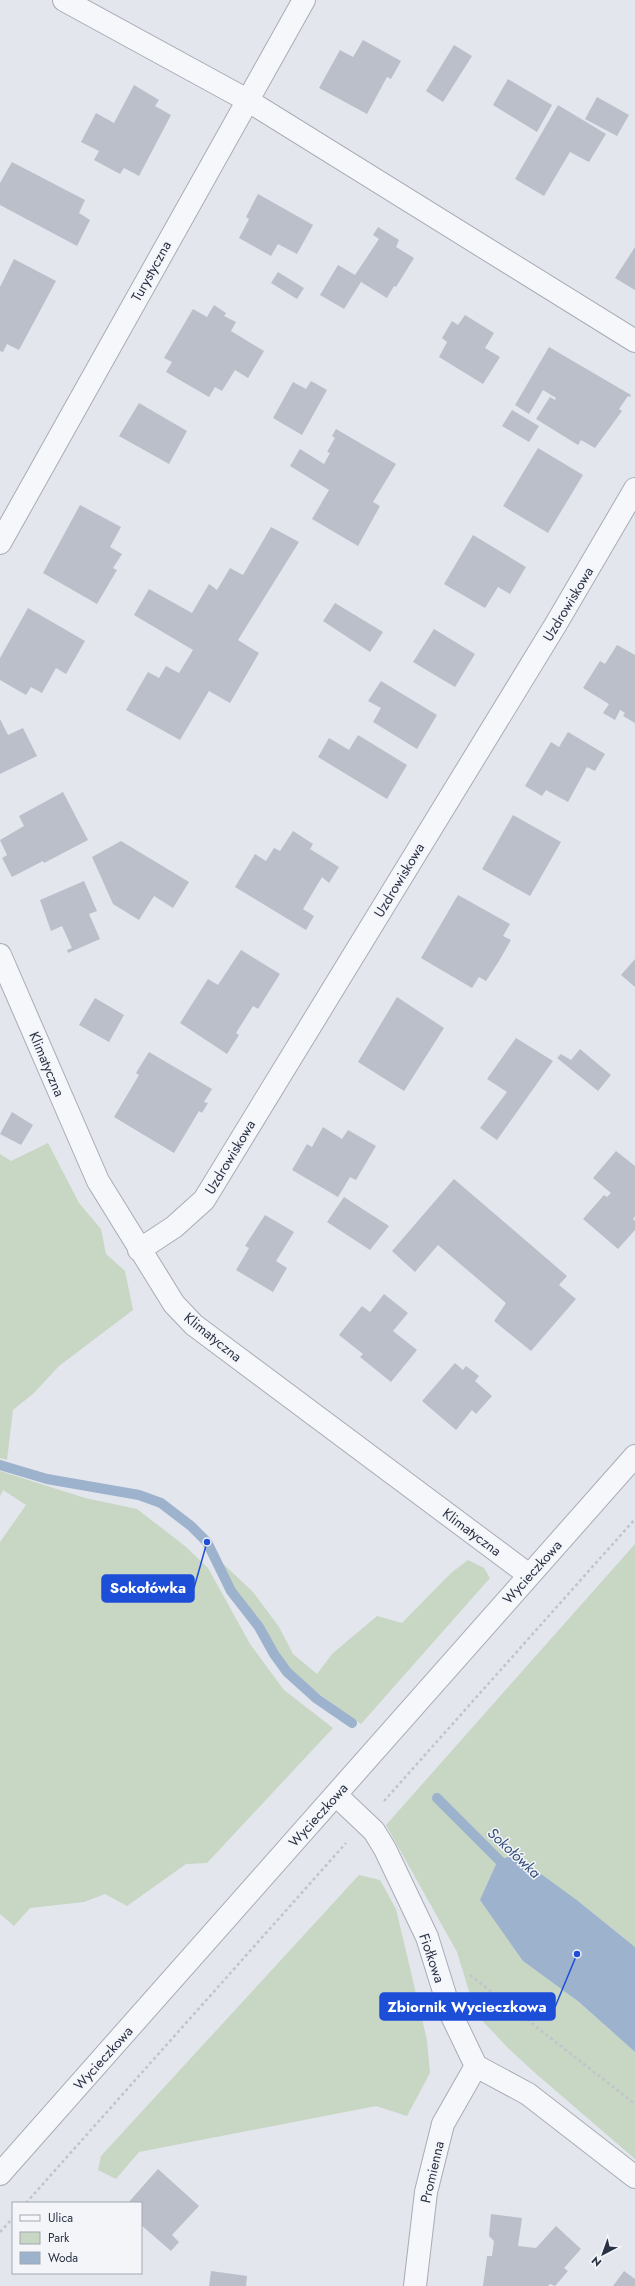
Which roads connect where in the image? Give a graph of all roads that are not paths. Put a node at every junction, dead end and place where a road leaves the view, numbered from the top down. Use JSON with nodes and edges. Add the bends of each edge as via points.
{"nodes":[{"id":1,"x":64,"y":0,"type":"edge"},
{"id":2,"x":304,"y":0,"type":"edge"},
{"id":3,"x":247,"y":100,"type":"junction"},
{"id":4,"x":635,"y":340,"type":"edge"},
{"id":5,"x":635,"y":489,"type":"edge"},
{"id":6,"x":0,"y":543,"type":"edge"},
{"id":7,"x":0,"y":955,"type":"edge"},
{"id":8,"x":139,"y":1250,"type":"junction"},
{"id":9,"x":635,"y":1456,"type":"edge"},
{"id":10,"x":529,"y":1575,"type":"junction"},
{"id":11,"x":336,"y":1795,"type":"junction"},
{"id":12,"x":476,"y":2066,"type":"junction"},
{"id":13,"x":0,"y":2174,"type":"edge"},
{"id":14,"x":635,"y":2177,"type":"edge"},
{"id":15,"x":415,"y":2286,"type":"edge"}],
"edges":[{"from":1,"to":3,"type":"street"},
{"from":2,"to":3,"type":"street","name":"Turystyczna"},
{"from":3,"to":4,"type":"street"},
{"from":3,"to":6,"type":"street","name":"Turystyczna"},
{"from":5,"to":8,"type":"street","name":"Uzdrowiskowa","via":[[552,631],[204,1200],[174,1227]]},
{"from":7,"to":8,"type":"street","name":"Klimatyczna","via":[[98,1181]]},
{"from":8,"to":10,"type":"street","name":"Klimatyczna","via":[[174,1304],[194,1325]]},
{"from":9,"to":10,"type":"street","name":"Wycieczkowa"},
{"from":10,"to":11,"type":"street","name":"Wycieczkowa"},
{"from":11,"to":12,"type":"street","name":"Fiołkowa","via":[[374,1831],[384,1849],[427,1937],[451,2014]]},
{"from":11,"to":13,"type":"street","name":"Wycieczkowa"},
{"from":12,"to":14,"type":"street","via":[[528,2094]]},
{"from":12,"to":15,"type":"street","name":"Promienna","via":[[443,2124],[426,2192]]}]}
